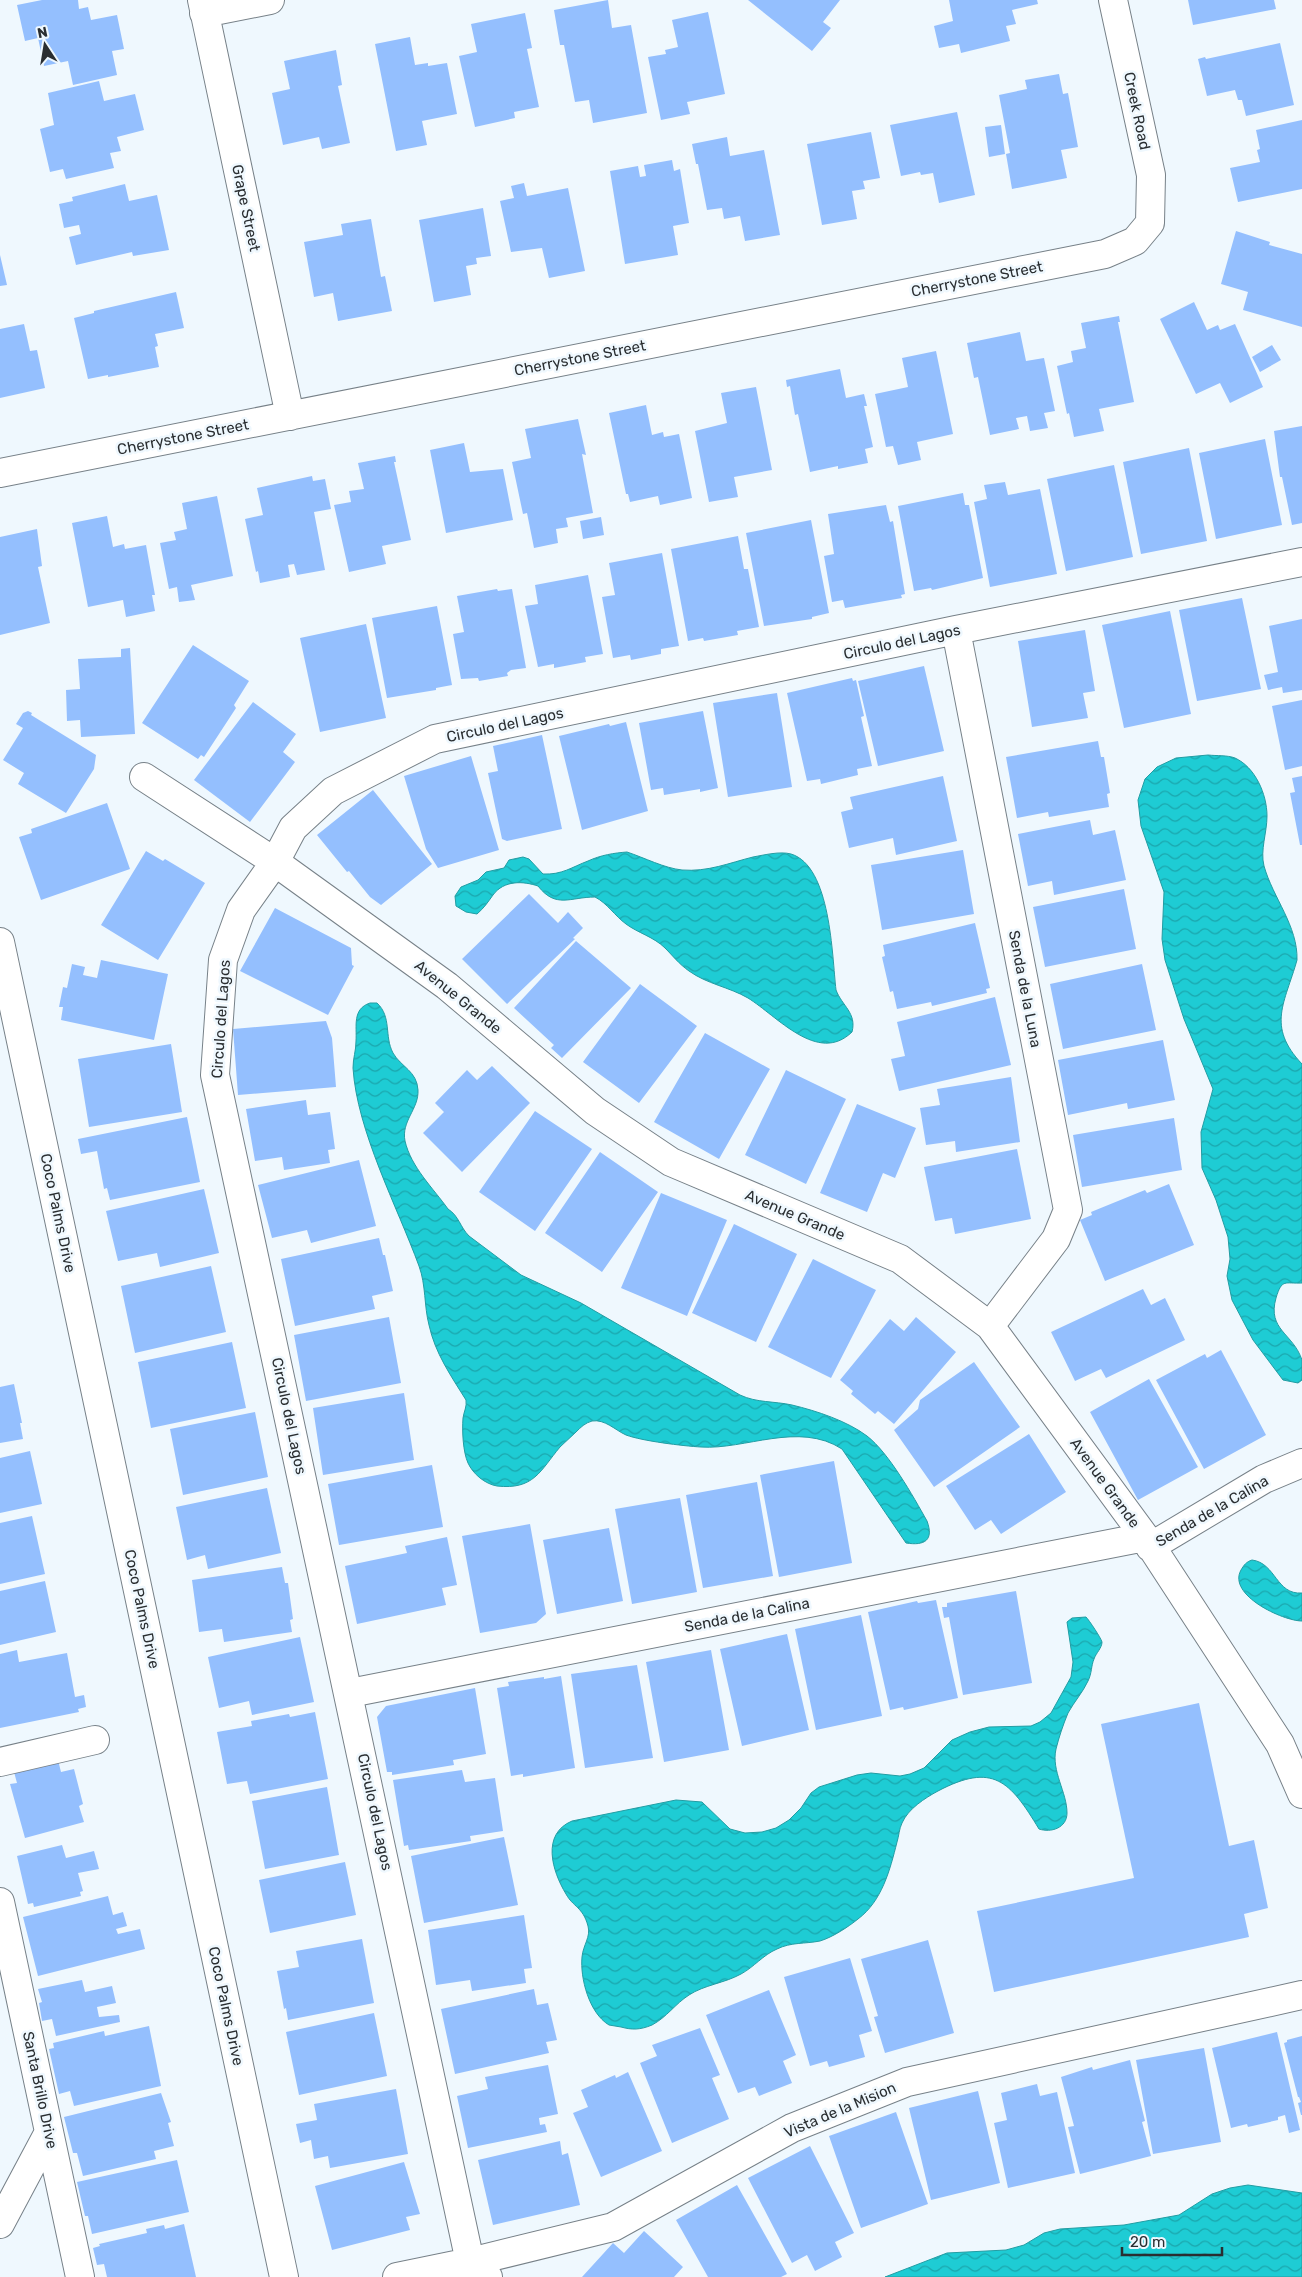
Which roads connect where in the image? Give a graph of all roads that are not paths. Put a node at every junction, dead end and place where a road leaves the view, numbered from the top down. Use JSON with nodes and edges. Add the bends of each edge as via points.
{"nodes":[{"id":1,"x":270,"y":0,"type":"edge"},
{"id":2,"x":1112,"y":0,"type":"edge"},
{"id":3,"x":203,"y":7,"type":"edge"},
{"id":4,"x":1150,"y":223,"type":"joint"},
{"id":5,"x":290,"y":416,"type":"junction"},
{"id":6,"x":0,"y":473,"type":"edge"},
{"id":7,"x":1302,"y":562,"type":"edge"},
{"id":8,"x":956,"y":630,"type":"junction"},
{"id":9,"x":144,"y":777,"type":"dead end"},
{"id":10,"x":275,"y":862,"type":"junction"},
{"id":11,"x":0,"y":942,"type":"edge"},
{"id":12,"x":990,"y":1326,"type":"junction"},
{"id":13,"x":1302,"y":1463,"type":"edge"},
{"id":14,"x":1148,"y":1542,"type":"junction"},
{"id":15,"x":350,"y":1693,"type":"junction"},
{"id":16,"x":95,"y":1740,"type":"dead end"},
{"id":17,"x":0,"y":1762,"type":"edge"},
{"id":18,"x":1302,"y":1794,"type":"edge"},
{"id":19,"x":0,"y":1902,"type":"edge"},
{"id":20,"x":1302,"y":1995,"type":"edge"},
{"id":21,"x":49,"y":2132,"type":"junction"},
{"id":22,"x":0,"y":2224,"type":"edge"},
{"id":23,"x":479,"y":2269,"type":"edge"},
{"id":24,"x":80,"y":2277,"type":"edge"},
{"id":25,"x":284,"y":2277,"type":"edge"},
{"id":26,"x":397,"y":2277,"type":"edge"}],
"edges":[{"from":1,"to":3,"type":"street"},
{"from":2,"to":4,"type":"street","name":"Creek Road","via":[[1151,175]]},
{"from":3,"to":5,"type":"street","name":"Grape Street"},
{"from":4,"to":5,"type":"street","name":"Cherrystone Street","via":[[1135,240],[1105,254]]},
{"from":5,"to":6,"type":"street","name":"Cherrystone Street"},
{"from":7,"to":8,"type":"street","name":"Circulo del Lagos"},
{"from":8,"to":10,"type":"street","name":"Circulo del Lagos","via":[[435,739],[333,791],[293,828]]},
{"from":8,"to":12,"type":"street","name":"Senda de la Luna","via":[[1068,1210],[1056,1239]]},
{"from":9,"to":10,"type":"street","name":"Avenue Grande"},
{"from":10,"to":12,"type":"street","name":"Avenue Grande","via":[[447,986],[594,1111],[671,1162],[900,1259]]},
{"from":10,"to":15,"type":"street","name":"Circulo del Lagos","via":[[242,910],[223,960],[215,1075]]},
{"from":11,"to":25,"type":"street","name":"Coco Palms Drive"},
{"from":12,"to":14,"type":"street","name":"Avenue Grande"},
{"from":13,"to":14,"type":"street","name":"Senda de la Calina","via":[[1264,1479]]},
{"from":14,"to":15,"type":"street","name":"Senda de la Calina"},
{"from":14,"to":18,"type":"street","name":"Avenue Grande","via":[[1280,1744]]},
{"from":15,"to":23,"type":"street","name":"Circulo del Lagos"},
{"from":16,"to":17,"type":"street"},
{"from":19,"to":21,"type":"street","name":"Santa Brillo Drive"},
{"from":20,"to":23,"type":"street","name":"Vista de la Mision","via":[[907,2082],[792,2128],[613,2227]]},
{"from":21,"to":22,"type":"street"},
{"from":21,"to":24,"type":"street","name":"Santa Brillo Drive"},
{"from":23,"to":26,"type":"street","name":"Vista de la Mision"}]}
